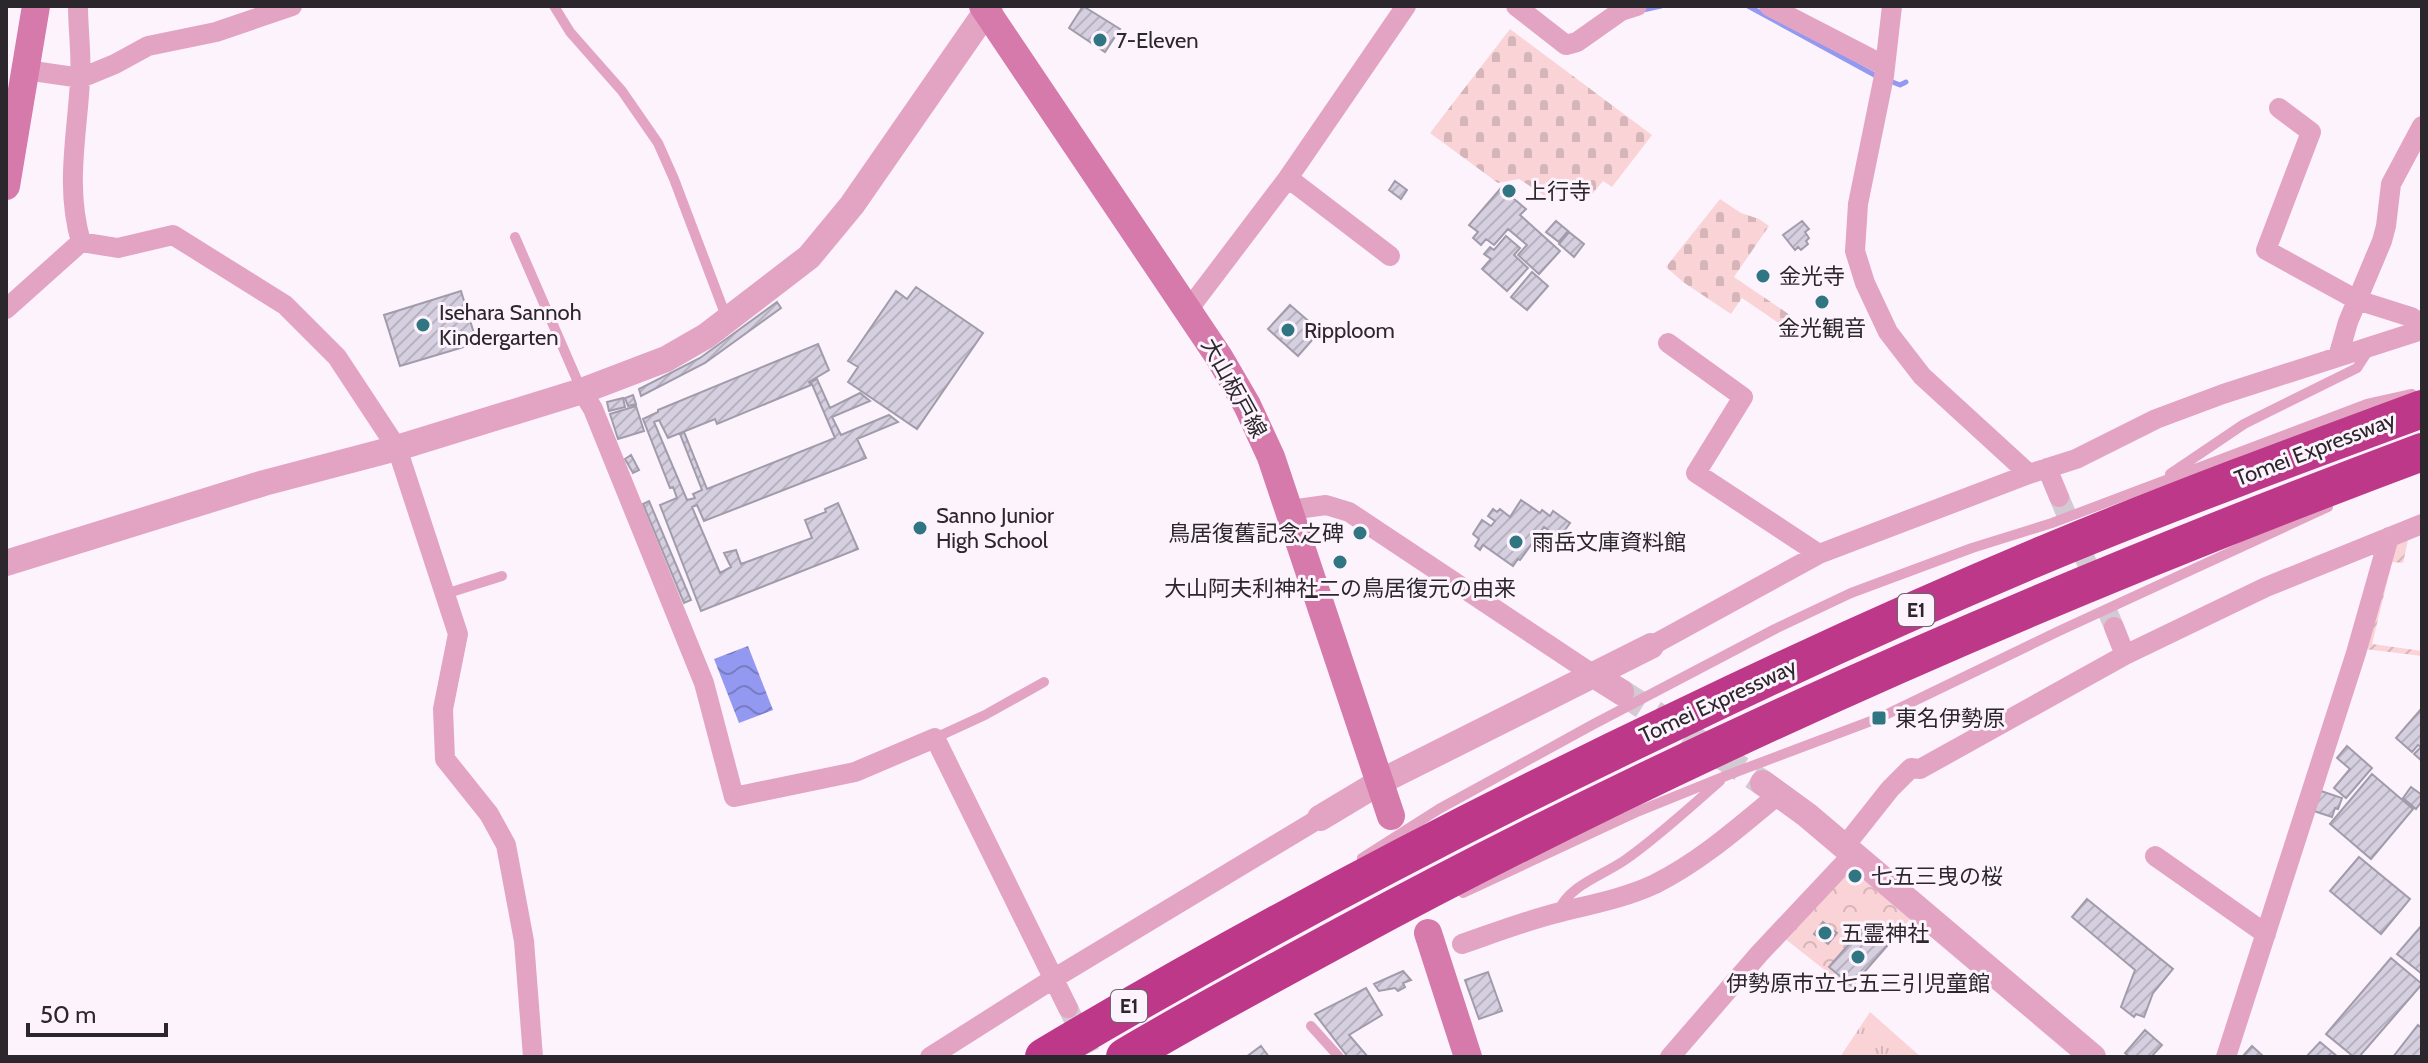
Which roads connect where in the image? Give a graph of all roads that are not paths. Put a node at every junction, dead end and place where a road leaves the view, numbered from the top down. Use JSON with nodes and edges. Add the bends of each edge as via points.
{"nodes":[{"id":1,"x":36,"y":6,"type":"edge"},
{"id":2,"x":78,"y":6,"type":"edge"},
{"id":3,"x":290,"y":6,"type":"edge"},
{"id":4,"x":554,"y":6,"type":"edge"},
{"id":5,"x":1406,"y":6,"type":"edge"},
{"id":6,"x":1516,"y":6,"type":"edge"},
{"id":7,"x":1637,"y":6,"type":"edge"},
{"id":8,"x":1769,"y":6,"type":"edge"},
{"id":9,"x":1892,"y":6,"type":"edge"},
{"id":10,"x":986,"y":7,"type":"edge"},
{"id":11,"x":26,"y":70,"type":"junction"},
{"id":12,"x":1884,"y":75,"type":"junction"},
{"id":13,"x":81,"y":78,"type":"junction"},
{"id":14,"x":2279,"y":108,"type":"dead end"},
{"id":15,"x":2422,"y":126,"type":"edge"},
{"id":16,"x":10,"y":146,"type":"edge"},
{"id":17,"x":1288,"y":178,"type":"junction"},
{"id":18,"x":6,"y":186,"type":"edge"},
{"id":19,"x":515,"y":237,"type":"dead end"},
{"id":20,"x":81,"y":242,"type":"junction"},
{"id":21,"x":1390,"y":256,"type":"dead end"},
{"id":22,"x":2357,"y":300,"type":"junction"},
{"id":23,"x":6,"y":309,"type":"edge"},
{"id":24,"x":1188,"y":310,"type":"junction"},
{"id":25,"x":728,"y":320,"type":"junction"},
{"id":26,"x":2422,"y":327,"type":"edge"},
{"id":27,"x":1668,"y":343,"type":"dead end"},
{"id":28,"x":2372,"y":346,"type":"junction"},
{"id":29,"x":2338,"y":357,"type":"junction"},
{"id":30,"x":582,"y":391,"type":"junction"},
{"id":31,"x":2422,"y":391,"type":"edge"},
{"id":32,"x":2422,"y":409,"type":"edge"},
{"id":33,"x":397,"y":448,"type":"junction"},
{"id":34,"x":2422,"y":455,"type":"edge"},
{"id":35,"x":2038,"y":471,"type":"junction"},
{"id":36,"x":2380,"y":480,"type":"dead end"},
{"id":37,"x":2155,"y":484,"type":"junction"},
{"id":38,"x":2059,"y":497,"type":"tunnel mouth"},
{"id":39,"x":2337,"y":502,"type":"dead end"},
{"id":40,"x":1290,"y":510,"type":"junction"},
{"id":41,"x":2422,"y":524,"type":"edge"},
{"id":42,"x":2389,"y":537,"type":"junction"},
{"id":43,"x":1819,"y":554,"type":"junction"},
{"id":44,"x":6,"y":563,"type":"edge"},
{"id":45,"x":502,"y":576,"type":"dead end"},
{"id":46,"x":445,"y":594,"type":"junction"},
{"id":47,"x":2114,"y":627,"type":"tunnel mouth"},
{"id":48,"x":1651,"y":646,"type":"joint"},
{"id":49,"x":2125,"y":655,"type":"junction"},
{"id":50,"x":1594,"y":675,"type":"junction"},
{"id":51,"x":1044,"y":682,"type":"dead end"},
{"id":52,"x":1621,"y":692,"type":"tunnel mouth"},
{"id":53,"x":935,"y":738,"type":"junction"},
{"id":54,"x":1728,"y":775,"type":"junction"},
{"id":55,"x":1380,"y":782,"type":"junction"},
{"id":56,"x":1771,"y":789,"type":"joint"},
{"id":57,"x":1320,"y":818,"type":"joint"},
{"id":58,"x":1411,"y":828,"type":"junction"},
{"id":59,"x":1848,"y":850,"type":"junction"},
{"id":60,"x":2155,"y":856,"type":"dead end"},
{"id":61,"x":1451,"y":888,"type":"junction"},
{"id":62,"x":1314,"y":890,"type":"dead end"},
{"id":63,"x":1558,"y":912,"type":"junction"},
{"id":64,"x":1428,"y":933,"type":"dead end"},
{"id":65,"x":2266,"y":934,"type":"junction"},
{"id":66,"x":1462,"y":944,"type":"dead end"},
{"id":67,"x":1214,"y":957,"type":"junction"},
{"id":68,"x":1320,"y":962,"type":"dead end"},
{"id":69,"x":1053,"y":979,"type":"junction"},
{"id":70,"x":1221,"y":1002,"type":"junction"},
{"id":71,"x":1068,"y":1008,"type":"tunnel mouth"},
{"id":72,"x":1311,"y":1026,"type":"dead end"},
{"id":73,"x":1681,"y":1053,"type":"edge"},
{"id":74,"x":533,"y":1057,"type":"edge"},
{"id":75,"x":930,"y":1057,"type":"edge"},
{"id":76,"x":1044,"y":1057,"type":"edge"},
{"id":77,"x":1125,"y":1057,"type":"edge"},
{"id":78,"x":1339,"y":1057,"type":"edge"},
{"id":79,"x":1468,"y":1057,"type":"edge"},
{"id":80,"x":2093,"y":1057,"type":"edge"},
{"id":81,"x":2226,"y":1057,"type":"edge"}],
"edges":[{"from":1,"to":11,"type":"main road"},
{"from":2,"to":13,"type":"street"},
{"from":3,"to":13,"type":"street","via":[[216,32],[148,46]]},
{"from":4,"to":25,"type":"lane","via":[[658,143]]},
{"from":5,"to":17,"type":"street"},
{"from":6,"to":7,"type":"street","via":[[1566,45]]},
{"from":8,"to":12,"type":"street"},
{"from":9,"to":12,"type":"street"},
{"from":10,"to":24,"type":"main road","name":"大山板戸線"},
{"from":10,"to":25,"type":"street","via":[[852,205],[809,257]]},
{"from":11,"to":13,"type":"street"},
{"from":11,"to":16,"type":"main road"},
{"from":12,"to":35,"type":"street","via":[[1855,227],[1855,251],[1865,283],[1888,332],[1922,376]]},
{"from":13,"to":20,"type":"street","via":[[71,182]]},
{"from":14,"to":22,"type":"street","via":[[2311,132],[2266,250]]},
{"from":15,"to":22,"type":"street","via":[[2391,184],[2386,226]]},
{"from":16,"to":18,"type":"main road"},
{"from":17,"to":21,"type":"street"},
{"from":17,"to":24,"type":"street"},
{"from":19,"to":30,"type":"lane"},
{"from":20,"to":23,"type":"street"},
{"from":20,"to":33,"type":"street","via":[[118,248],[173,235],[285,305],[337,357]]},
{"from":22,"to":26,"type":"street","via":[[2411,317]]},
{"from":22,"to":29,"type":"street"},
{"from":24,"to":40,"type":"main road","name":"大山板戸線","via":[[1247,405]]},
{"from":25,"to":30,"type":"street","via":[[666,359]]},
{"from":26,"to":28,"type":"street"},
{"from":27,"to":43,"type":"street","via":[[1743,397],[1696,473]]},
{"from":28,"to":29,"type":"street"},
{"from":28,"to":37,"type":"lane","via":[[2357,368],[2244,424]]},
{"from":29,"to":35,"type":"street","via":[[2156,419],[2076,459]]},
{"from":30,"to":33,"type":"street"},
{"from":30,"to":53,"type":"street","via":[[704,683],[734,797],[855,772]]},
{"from":31,"to":37,"type":"lane","via":[[2367,404]]},
{"from":32,"to":58,"type":"highway","name":"Tomei Expressway","number":"E1","via":[[2057,549],[1876,627],[1609,753]]},
{"from":33,"to":44,"type":"street"},
{"from":33,"to":46,"type":"street"},
{"from":34,"to":36,"type":"lane"},
{"from":34,"to":61,"type":"highway","name":"Tomei Expressway","number":"E1","via":[[2073,588],[1886,669],[1621,793]]},
{"from":35,"to":38,"type":"street"},
{"from":35,"to":43,"type":"street"},
{"from":37,"to":58,"type":"lane","via":[[1851,593],[1605,719]]},
{"from":39,"to":54,"type":"lane","via":[[1879,718]]},
{"from":40,"to":50,"type":"street","via":[[1326,505],[1349,512]]},
{"from":40,"to":55,"type":"main road","name":"大山板戸線"},
{"from":41,"to":42,"type":"street"},
{"from":42,"to":49,"type":"street","via":[[2266,587]]},
{"from":42,"to":65,"type":"street"},
{"from":43,"to":48,"type":"street"},
{"from":45,"to":46,"type":"lane"},
{"from":46,"to":74,"type":"street","via":[[458,634],[443,709],[445,759],[489,814],[506,845],[524,941]]},
{"from":47,"to":49,"type":"street"},
{"from":48,"to":50,"type":"street"},
{"from":49,"to":59,"type":"street","via":[[1920,769],[1911,768]]},
{"from":50,"to":52,"type":"street"},
{"from":50,"to":55,"type":"street"},
{"from":51,"to":53,"type":"lane"},
{"from":53,"to":69,"type":"street"},
{"from":54,"to":61,"type":"lane"},
{"from":54,"to":63,"type":"lane","via":[[1625,860],[1581,886]]},
{"from":55,"to":57,"type":"street"},
{"from":55,"to":58,"type":"main road","name":"大山板戸線"},
{"from":56,"to":59,"type":"street"},
{"from":56,"to":63,"type":"street","via":[[1718,845],[1687,866],[1653,885]]},
{"from":57,"to":69,"type":"street"},
{"from":58,"to":67,"type":"highway","name":"Tomei Expressway","number":"E1","via":[[1369,861]]},
{"from":59,"to":73,"type":"street"},
{"from":59,"to":80,"type":"street"},
{"from":60,"to":65,"type":"street","via":[[2215,906]]},
{"from":61,"to":70,"type":"highway","name":"Tomei Expressway","number":"E1","via":[[1392,909]]},
{"from":62,"to":67,"type":"lane"},
{"from":63,"to":66,"type":"street"},
{"from":64,"to":79,"type":"main road"},
{"from":65,"to":81,"type":"street"},
{"from":67,"to":76,"type":"highway","name":"Tomei Expressway","number":"E1"},
{"from":68,"to":70,"type":"lane"},
{"from":69,"to":71,"type":"street"},
{"from":69,"to":75,"type":"street"},
{"from":70,"to":77,"type":"highway","name":"Tomei Expressway","number":"E1"},
{"from":72,"to":78,"type":"lane"}]}
